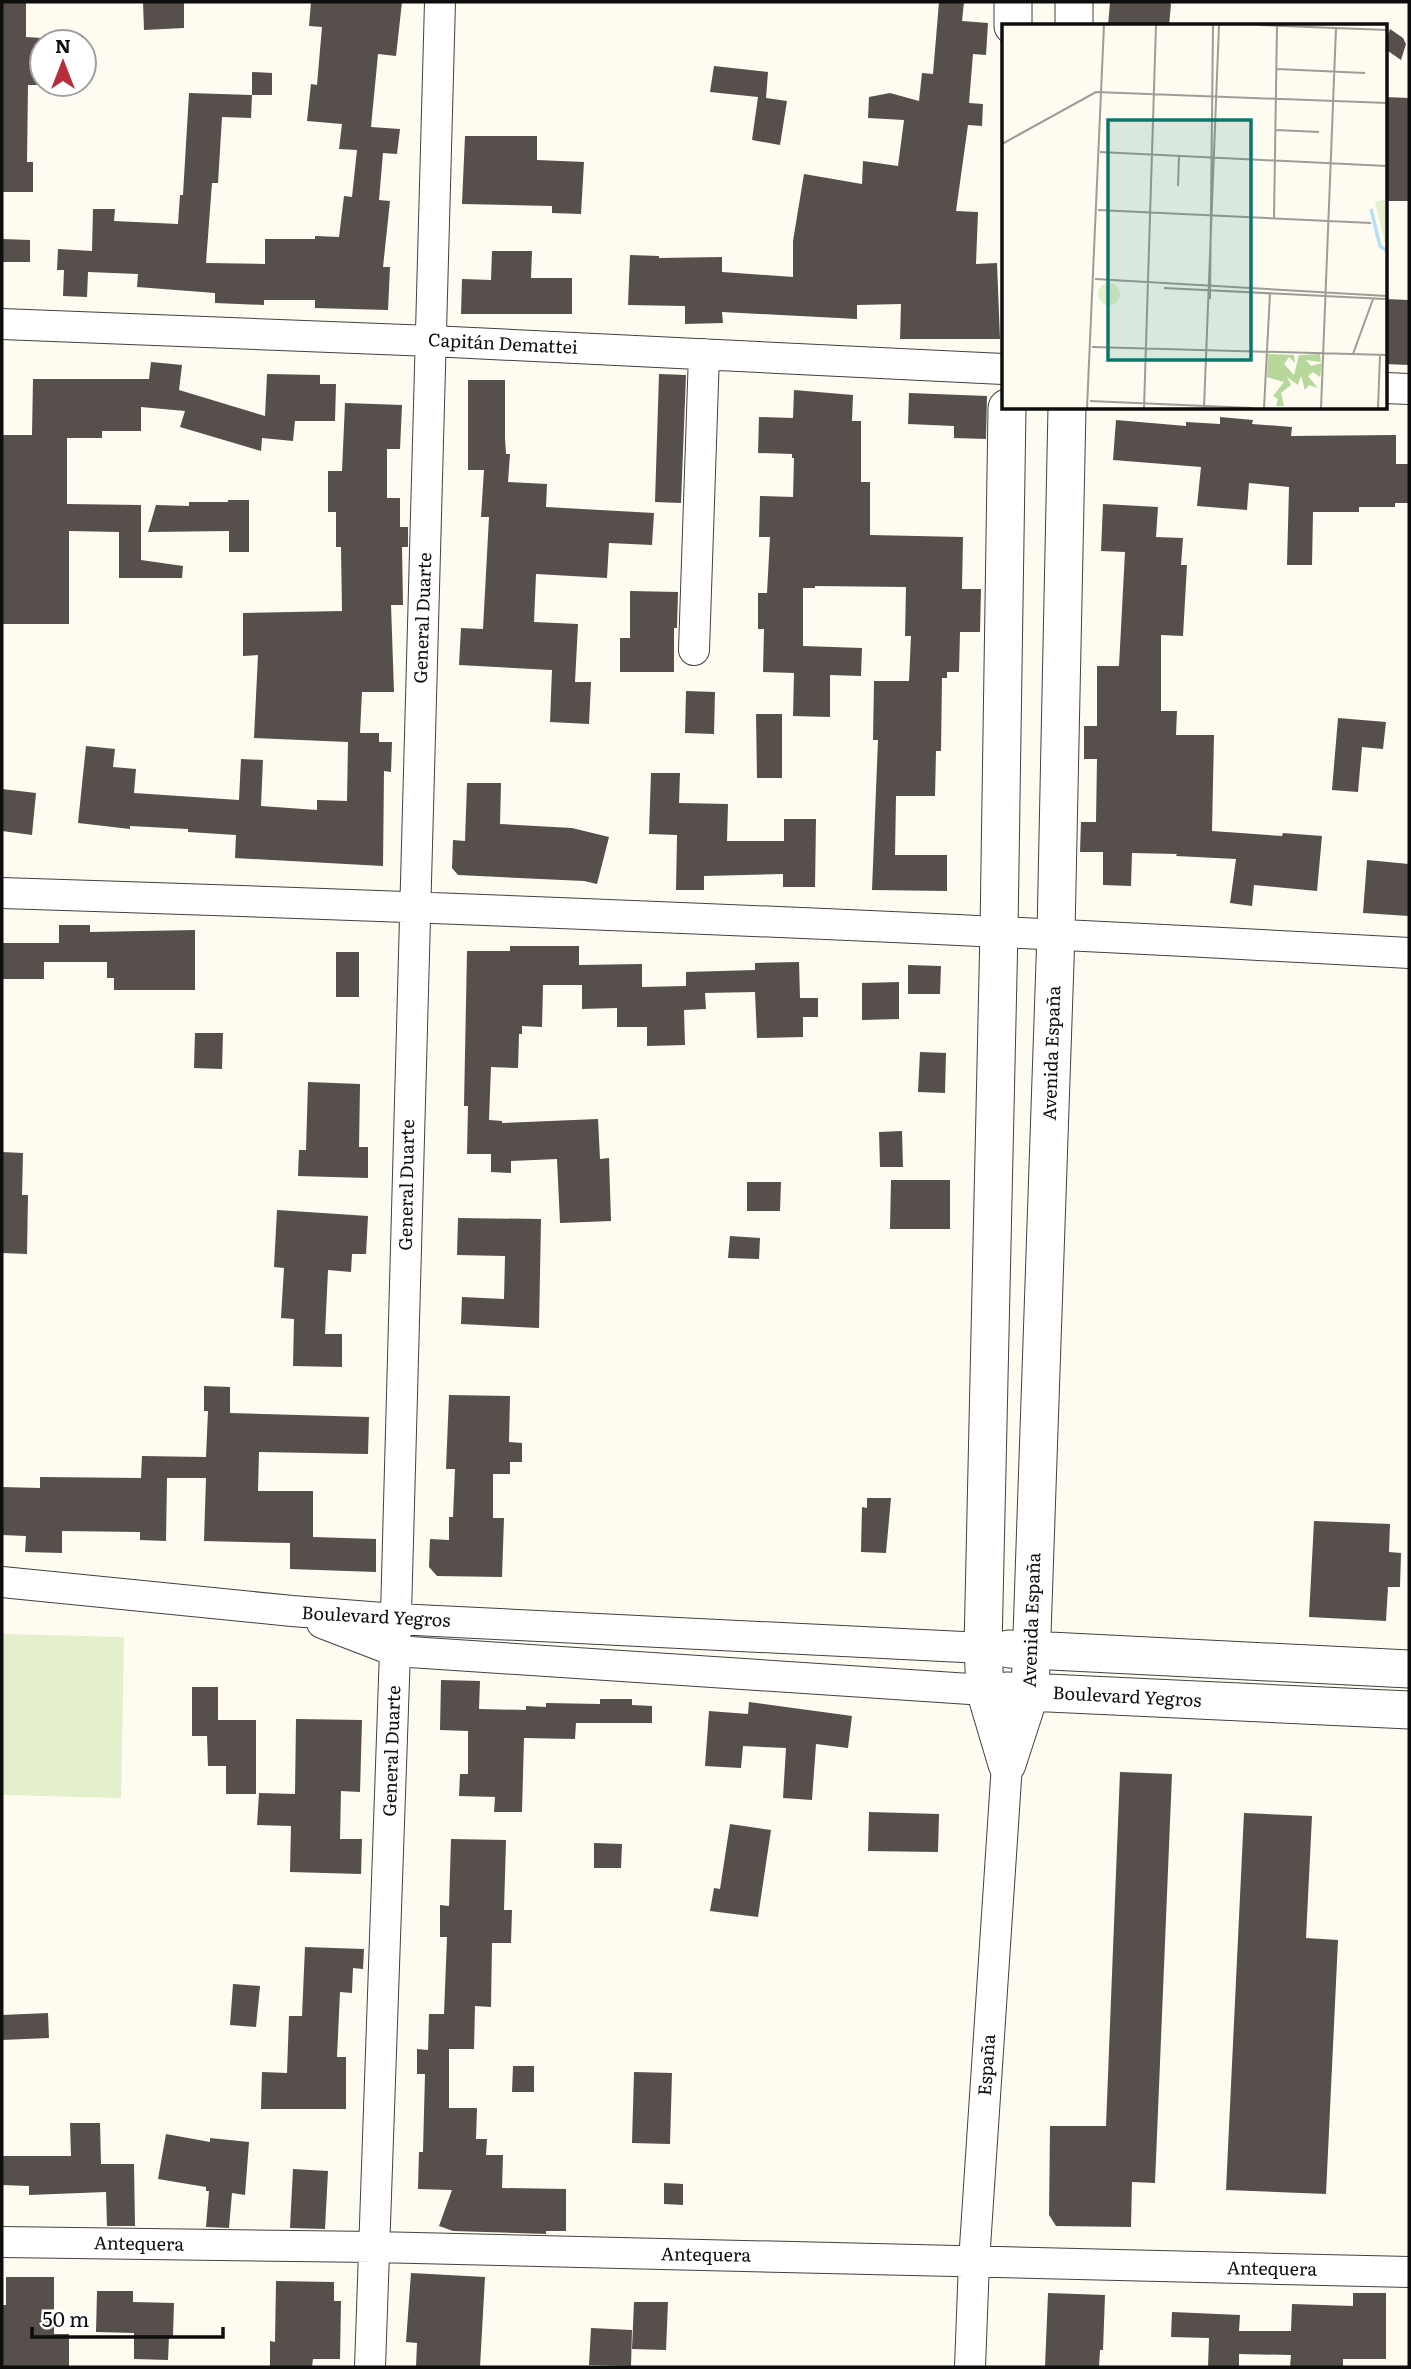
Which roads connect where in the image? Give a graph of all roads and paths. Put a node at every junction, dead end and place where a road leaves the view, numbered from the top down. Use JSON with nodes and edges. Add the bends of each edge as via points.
{"nodes":[{"id":1,"x":440,"y":2,"type":"edge"},
{"id":2,"x":1013,"y":2,"type":"edge"},
{"id":3,"x":1074,"y":2,"type":"edge"},
{"id":4,"x":1013,"y":24,"type":"edge"},
{"id":5,"x":1074,"y":24,"type":"edge"},
{"id":6,"x":2,"y":324,"type":"edge"},
{"id":7,"x":431,"y":341,"type":"junction"},
{"id":8,"x":704,"y":354,"type":"junction"},
{"id":9,"x":1002,"y":369,"type":"edge"},
{"id":10,"x":1386,"y":387,"type":"edge"},
{"id":11,"x":1409,"y":389,"type":"edge"},
{"id":12,"x":1007,"y":410,"type":"edge"},
{"id":13,"x":1067,"y":410,"type":"edge"},
{"id":14,"x":694,"y":650,"type":"dead end"},
{"id":15,"x":2,"y":893,"type":"edge"},
{"id":16,"x":414,"y":906,"type":"junction"},
{"id":17,"x":999,"y":930,"type":"junction"},
{"id":18,"x":1056,"y":933,"type":"junction"},
{"id":19,"x":1409,"y":953,"type":"edge"},
{"id":20,"x":2,"y":1582,"type":"edge"},
{"id":21,"x":292,"y":1611,"type":"junction"},
{"id":22,"x":396,"y":1619,"type":"junction"},
{"id":23,"x":983,"y":1648,"type":"junction"},
{"id":24,"x":1031,"y":1650,"type":"junction"},
{"id":25,"x":395,"y":1651,"type":"junction"},
{"id":26,"x":1409,"y":1669,"type":"edge"},
{"id":27,"x":985,"y":1690,"type":"junction"},
{"id":28,"x":1030,"y":1693,"type":"junction"},
{"id":29,"x":1409,"y":1710,"type":"edge"},
{"id":30,"x":1007,"y":1764,"type":"junction"},
{"id":31,"x":2,"y":2242,"type":"edge"},
{"id":32,"x":374,"y":2247,"type":"junction"},
{"id":33,"x":974,"y":2262,"type":"junction"},
{"id":34,"x":1409,"y":2272,"type":"edge"},
{"id":35,"x":370,"y":2367,"type":"edge"},
{"id":36,"x":970,"y":2367,"type":"edge"}],
"edges":[{"from":1,"to":7,"type":"street","name":"General Duarte"},
{"from":2,"to":4,"type":"street"},
{"from":3,"to":5,"type":"street"},
{"from":6,"to":7,"type":"street","name":"Capitán Demattei"},
{"from":7,"to":8,"type":"street","name":"Capitán Demattei"},
{"from":7,"to":16,"type":"street","name":"General Duarte"},
{"from":8,"to":9,"type":"street","name":"Capitán Demattei"},
{"from":8,"to":14,"type":"street"},
{"from":10,"to":11,"type":"street"},
{"from":12,"to":17,"type":"street"},
{"from":13,"to":18,"type":"street","name":"Avenida España"},
{"from":15,"to":16,"type":"street"},
{"from":16,"to":17,"type":"street"},
{"from":16,"to":22,"type":"street","name":"General Duarte"},
{"from":17,"to":18,"type":"street"},
{"from":17,"to":23,"type":"street"},
{"from":18,"to":19,"type":"street"},
{"from":18,"to":24,"type":"street","name":"Avenida España"},
{"from":20,"to":21,"type":"street"},
{"from":21,"to":22,"type":"street","name":"Boulevard Yegros"},
{"from":21,"to":25,"type":"street","name":"Boulevard Yegros"},
{"from":22,"to":23,"type":"street","name":"Boulevard Yegros"},
{"from":22,"to":25,"type":"street","name":"General Duarte"},
{"from":23,"to":24,"type":"street","name":"Boulevard Yegros"},
{"from":23,"to":27,"type":"street"},
{"from":24,"to":26,"type":"street","name":"Boulevard Yegros"},
{"from":24,"to":28,"type":"street","name":"Avenida España"},
{"from":25,"to":27,"type":"street","name":"Boulevard Yegros"},
{"from":25,"to":32,"type":"street","name":"General Duarte"},
{"from":27,"to":28,"type":"street","name":"Boulevard Yegros"},
{"from":27,"to":30,"type":"street"},
{"from":28,"to":29,"type":"street","name":"Boulevard Yegros"},
{"from":28,"to":30,"type":"street","name":"Avenida España"},
{"from":30,"to":33,"type":"street","name":"España"},
{"from":31,"to":32,"type":"street","name":"Antequera"},
{"from":32,"to":33,"type":"street","name":"Antequera"},
{"from":32,"to":35,"type":"street","name":"General Duarte"},
{"from":33,"to":34,"type":"street","name":"Antequera"},
{"from":33,"to":36,"type":"street","name":"España"}]}
